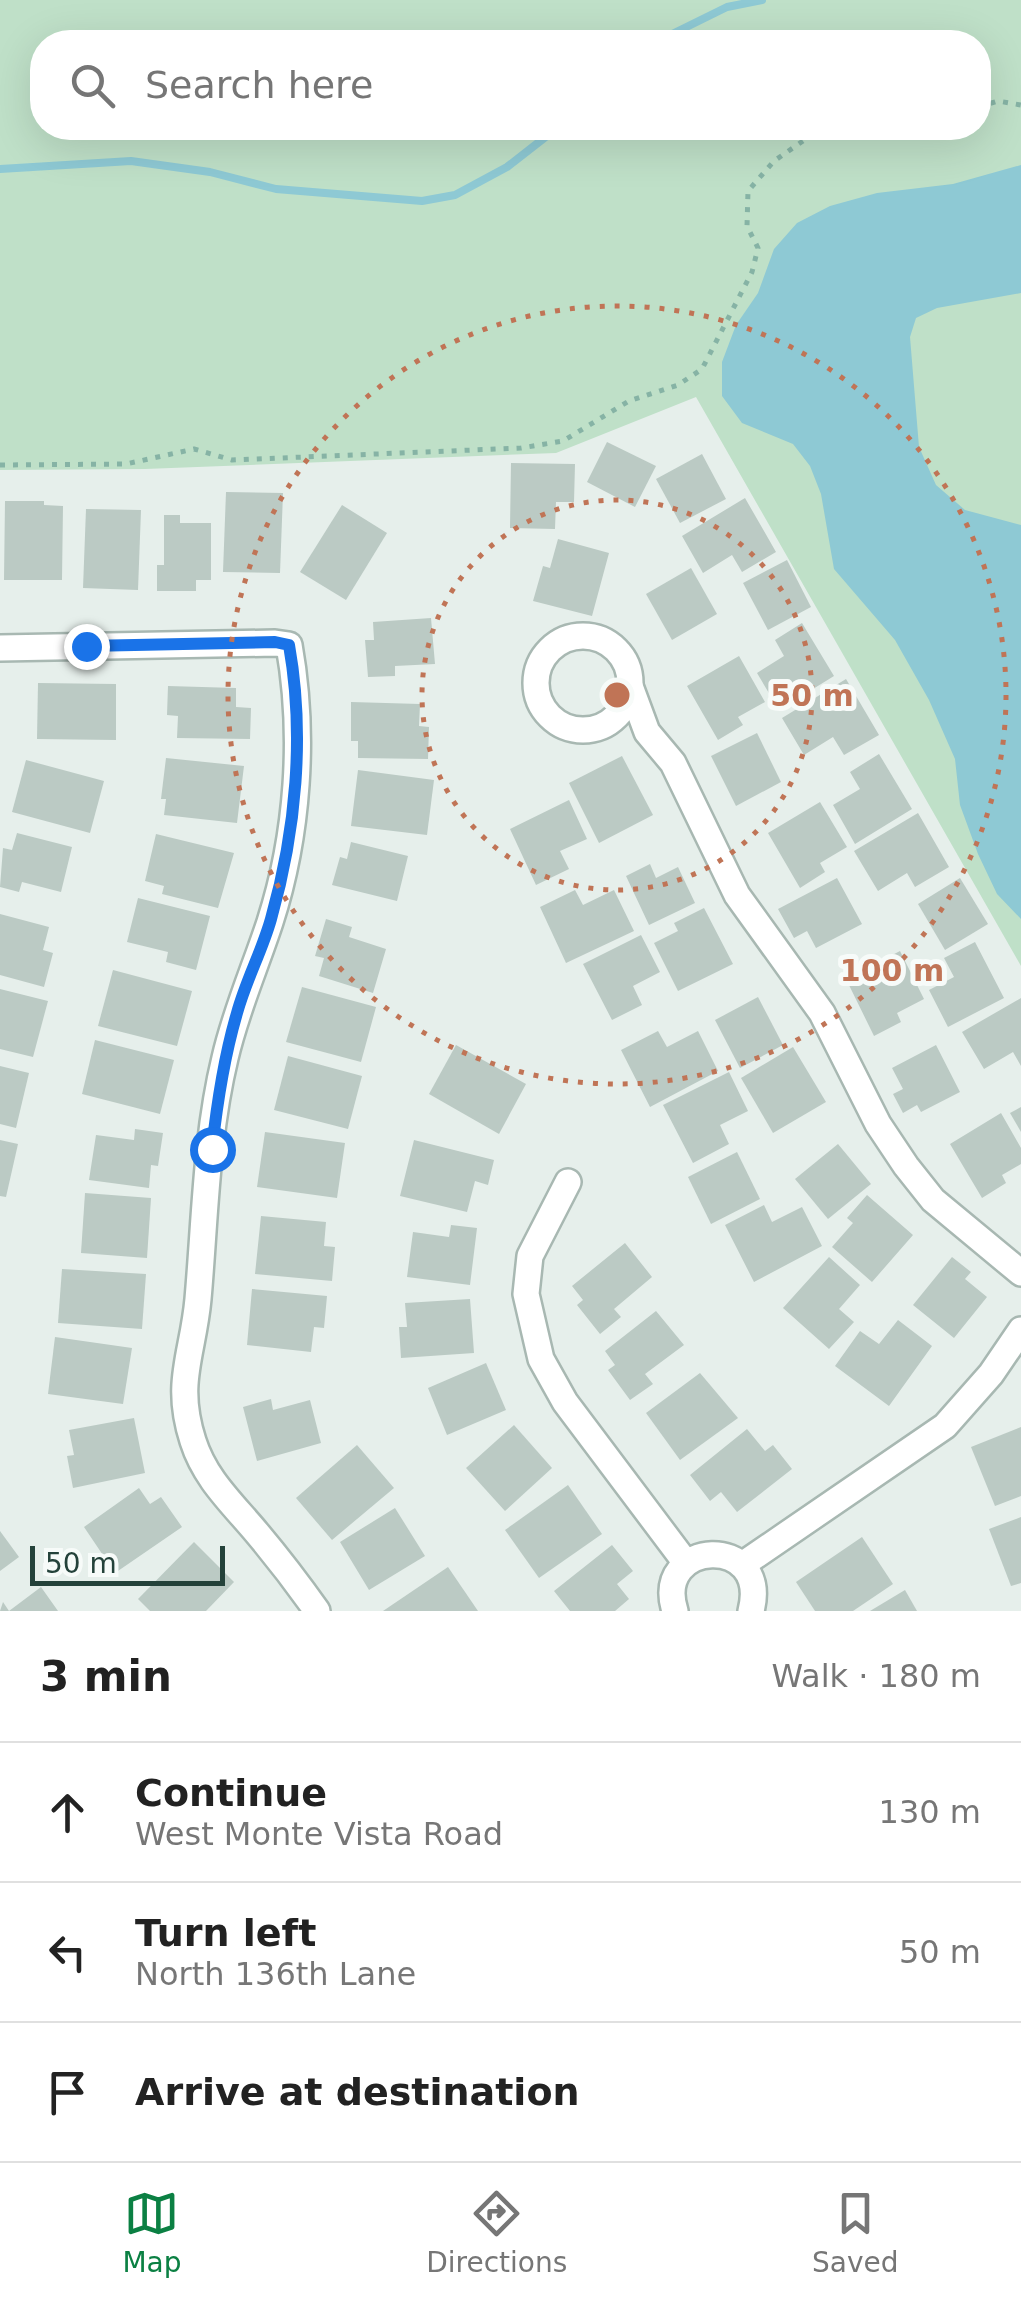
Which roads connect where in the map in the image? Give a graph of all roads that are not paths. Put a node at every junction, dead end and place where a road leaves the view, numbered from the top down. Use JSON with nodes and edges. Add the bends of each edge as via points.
{"nodes":[{"id":1,"x":0,"y":648,"type":"edge"},
{"id":2,"x":630,"y":686,"type":"junction"},
{"id":3,"x":602,"y":726,"type":"junction"},
{"id":4,"x":647,"y":732,"type":"junction"},
{"id":5,"x":568,"y":1182,"type":"dead end"},
{"id":6,"x":1021,"y":1274,"type":"edge"},
{"id":7,"x":1021,"y":1330,"type":"edge"},
{"id":8,"x":686,"y":1563,"type":"junction"},
{"id":9,"x":742,"y":1565,"type":"junction"},
{"id":10,"x":674,"y":1610,"type":"edge"},
{"id":11,"x":317,"y":1611,"type":"edge"},
{"id":12,"x":751,"y":1611,"type":"edge"}],
"edges":[{"from":1,"to":11,"type":"street","via":[[289,645],[297,693],[287,852],[224,1062],[184,1408],[214,1486]]},
{"from":2,"to":3,"type":"street","via":[[621,711]]},
{"from":2,"to":3,"type":"street","via":[[622,656],[599,638],[570,636],[544,655],[535,687],[548,716],[578,731]]},
{"from":2,"to":4,"type":"street"},
{"from":3,"to":4,"type":"street"},
{"from":4,"to":6,"type":"street","via":[[673,763],[737,895],[822,1013],[906,1166],[934,1200]]},
{"from":5,"to":8,"type":"street","via":[[530,1256],[526,1294],[540,1359]]},
{"from":7,"to":9,"type":"street","via":[[945,1426]]},
{"from":8,"to":9,"type":"street","via":[[708,1554]]},
{"from":8,"to":10,"type":"street","via":[[674,1579]]},
{"from":9,"to":12,"type":"street","via":[[754,1591]]}]}
